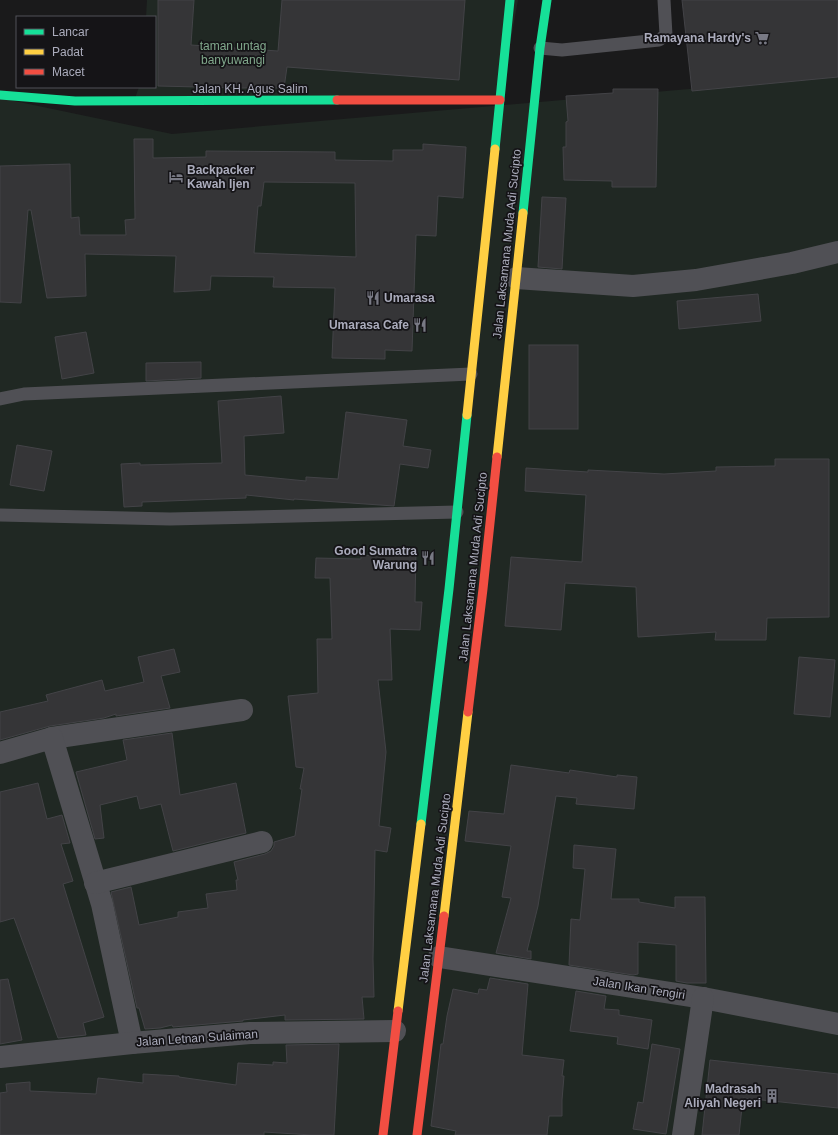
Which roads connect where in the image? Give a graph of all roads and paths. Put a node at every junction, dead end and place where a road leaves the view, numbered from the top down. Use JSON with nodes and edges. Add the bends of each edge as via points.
{"nodes":[{"id":1,"x":510,"y":0,"type":"edge"},
{"id":2,"x":547,"y":0,"type":"edge"},
{"id":3,"x":664,"y":0,"type":"edge"},
{"id":4,"x":540,"y":48,"type":"junction"},
{"id":5,"x":0,"y":95,"type":"edge"},
{"id":6,"x":500,"y":100,"type":"junction"},
{"id":7,"x":838,"y":252,"type":"edge"},
{"id":8,"x":516,"y":278,"type":"junction"},
{"id":9,"x":471,"y":374,"type":"junction"},
{"id":10,"x":0,"y":399,"type":"edge"},
{"id":11,"x":457,"y":512,"type":"junction"},
{"id":12,"x":0,"y":516,"type":"edge"},
{"id":13,"x":242,"y":710,"type":"dead end"},
{"id":14,"x":52,"y":738,"type":"junction"},
{"id":15,"x":0,"y":753,"type":"edge"},
{"id":16,"x":262,"y":842,"type":"dead end"},
{"id":17,"x":95,"y":883,"type":"junction"},
{"id":18,"x":439,"y":957,"type":"junction"},
{"id":19,"x":703,"y":998,"type":"junction"},
{"id":20,"x":838,"y":1024,"type":"edge"},
{"id":21,"x":395,"y":1031,"type":"junction"},
{"id":22,"x":132,"y":1043,"type":"junction"},
{"id":23,"x":0,"y":1057,"type":"edge"},
{"id":24,"x":382,"y":1135,"type":"edge"},
{"id":25,"x":417,"y":1135,"type":"edge"},
{"id":26,"x":684,"y":1135,"type":"edge"}],
"edges":[{"from":1,"to":6,"type":"main road","name":"Jalan Laksamana Muda Adi Sucipto"},
{"from":2,"to":4,"type":"main road","name":"Jalan Laksamana Muda Adi Sucipto"},
{"from":3,"to":4,"type":"lane","via":[[666,35],[659,40],[562,50]]},
{"from":4,"to":8,"type":"main road","name":"Jalan Laksamana Muda Adi Sucipto"},
{"from":5,"to":6,"type":"main road","name":"Jalan KH. Agus Salim","via":[[75,101]]},
{"from":6,"to":9,"type":"main road","name":"Jalan Laksamana Muda Adi Sucipto"},
{"from":7,"to":8,"type":"street","via":[[696,280],[633,286]]},
{"from":8,"to":18,"type":"main road","name":"Jalan Laksamana Muda Adi Sucipto","via":[[483,589]]},
{"from":9,"to":10,"type":"lane","via":[[24,394]]},
{"from":9,"to":11,"type":"main road","name":"Jalan Laksamana Muda Adi Sucipto"},
{"from":11,"to":12,"type":"lane","via":[[170,520]]},
{"from":11,"to":21,"type":"main road","name":"Jalan Laksamana Muda Adi Sucipto"},
{"from":13,"to":14,"type":"street"},
{"from":14,"to":15,"type":"street"},
{"from":14,"to":17,"type":"street"},
{"from":16,"to":17,"type":"street"},
{"from":17,"to":22,"type":"street","via":[[102,904]]},
{"from":18,"to":19,"type":"street","name":"Jalan Ikan Tengiri"},
{"from":18,"to":25,"type":"main road","name":"Jalan Laksamana Muda Adi Sucipto"},
{"from":19,"to":20,"type":"street","name":"Jalan Ikan Tengiri"},
{"from":19,"to":26,"type":"street"},
{"from":21,"to":22,"type":"street","name":"Jalan Letnan Sulaiman","via":[[250,1033]]},
{"from":21,"to":24,"type":"main road","name":"Jalan Laksamana Muda Adi Sucipto"},
{"from":22,"to":23,"type":"street","name":"Jalan Letnan Sulaiman"}]}
